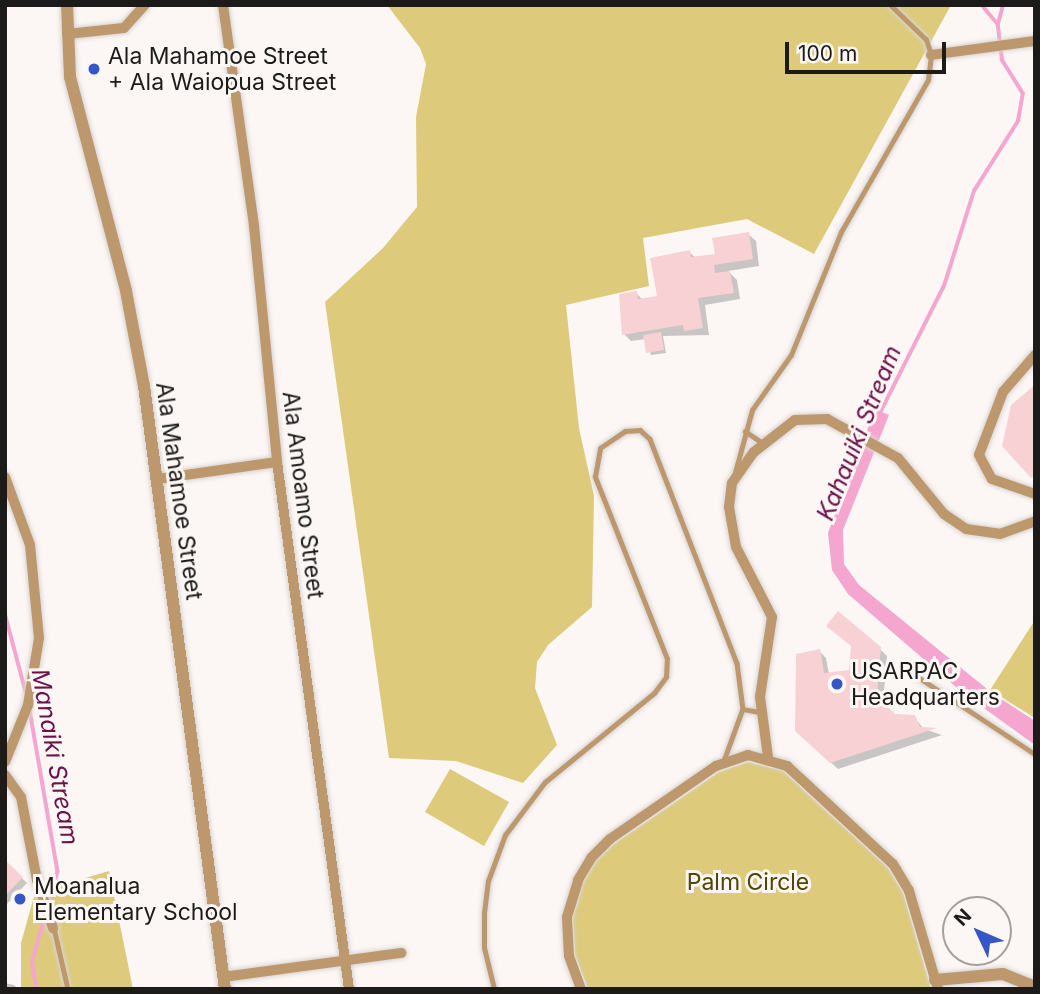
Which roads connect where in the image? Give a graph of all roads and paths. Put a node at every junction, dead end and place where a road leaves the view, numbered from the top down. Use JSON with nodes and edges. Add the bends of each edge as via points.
{"nodes":[{"id":1,"x":67,"y":5,"type":"edge"},
{"id":2,"x":145,"y":5,"type":"edge"},
{"id":3,"x":223,"y":5,"type":"edge"},
{"id":4,"x":890,"y":5,"type":"edge"},
{"id":5,"x":67,"y":34,"type":"junction"},
{"id":6,"x":1035,"y":41,"type":"edge"},
{"id":7,"x":931,"y":55,"type":"junction"},
{"id":8,"x":1035,"y":355,"type":"edge"},
{"id":9,"x":745,"y":431,"type":"junction"},
{"id":10,"x":764,"y":444,"type":"junction"},
{"id":11,"x":277,"y":462,"type":"junction"},
{"id":12,"x":5,"y":477,"type":"edge"},
{"id":13,"x":157,"y":479,"type":"junction"},
{"id":14,"x":732,"y":483,"type":"junction"},
{"id":15,"x":1035,"y":494,"type":"edge"},
{"id":16,"x":1035,"y":521,"type":"edge"},
{"id":17,"x":906,"y":668,"type":"dead end"},
{"id":18,"x":743,"y":709,"type":"junction"},
{"id":19,"x":760,"y":712,"type":"junction"},
{"id":20,"x":1035,"y":754,"type":"edge"},
{"id":21,"x":768,"y":757,"type":"junction"},
{"id":22,"x":5,"y":762,"type":"edge"},
{"id":23,"x":723,"y":762,"type":"junction"},
{"id":24,"x":5,"y":775,"type":"edge"},
{"id":25,"x":53,"y":928,"type":"joint"},
{"id":26,"x":401,"y":953,"type":"dead end"},
{"id":27,"x":345,"y":961,"type":"junction"},
{"id":28,"x":224,"y":983,"type":"edge"},
{"id":29,"x":937,"y":985,"type":"edge"},
{"id":30,"x":1035,"y":987,"type":"edge"},
{"id":31,"x":68,"y":989,"type":"edge"},
{"id":32,"x":349,"y":989,"type":"edge"},
{"id":33,"x":494,"y":989,"type":"edge"},
{"id":34,"x":581,"y":989,"type":"edge"}],
"edges":[{"from":1,"to":5,"type":"street","name":"Ala Mahamoe Street"},
{"from":2,"to":5,"type":"street","via":[[124,28]]},
{"from":3,"to":11,"type":"street","name":"Ala Amoamo Street","via":[[254,226]]},
{"from":4,"to":7,"type":"lane","via":[[922,33]]},
{"from":5,"to":13,"type":"street","name":"Ala Mahamoe Street","via":[[74,99],[135,330]]},
{"from":6,"to":7,"type":"street"},
{"from":7,"to":9,"type":"lane","via":[[928,80],[841,232],[791,355],[754,406]]},
{"from":8,"to":15,"type":"street","via":[[1003,392],[979,455],[992,479]]},
{"from":9,"to":10,"type":"lane"},
{"from":9,"to":14,"type":"lane"},
{"from":10,"to":14,"type":"street"},
{"from":10,"to":16,"type":"street","via":[[788,424],[811,416],[827,419],[879,445],[906,466],[944,514],[966,529],[1000,534]]},
{"from":11,"to":13,"type":"street"},
{"from":11,"to":27,"type":"street","name":"Ala Amoamo Street"},
{"from":12,"to":22,"type":"street","via":[[30,545],[39,638],[28,705]]},
{"from":13,"to":28,"type":"street","name":"Ala Mahamoe Street"},
{"from":14,"to":19,"type":"street","via":[[734,540],[768,605],[772,624]]},
{"from":17,"to":20,"type":"lane"},
{"from":18,"to":19,"type":"lane"},
{"from":18,"to":23,"type":"lane"},
{"from":18,"to":33,"type":"lane","via":[[737,663],[650,439],[635,429],[619,433],[600,448],[595,477],[667,659],[666,677],[654,693],[545,782],[505,835],[491,873],[484,913],[484,948]]},
{"from":19,"to":21,"type":"street"},
{"from":21,"to":23,"type":"street","via":[[748,755]]},
{"from":21,"to":29,"type":"street","via":[[795,772],[893,864],[909,891]]},
{"from":23,"to":34,"type":"street","via":[[610,839],[584,868],[569,904],[566,930]]},
{"from":24,"to":25,"type":"street","via":[[21,797]]},
{"from":25,"to":31,"type":"lane"},
{"from":26,"to":27,"type":"street"},
{"from":27,"to":28,"type":"street"},
{"from":27,"to":32,"type":"street","name":"Ala Amoamo Street"},
{"from":29,"to":30,"type":"street","via":[[1003,974]]}]}
